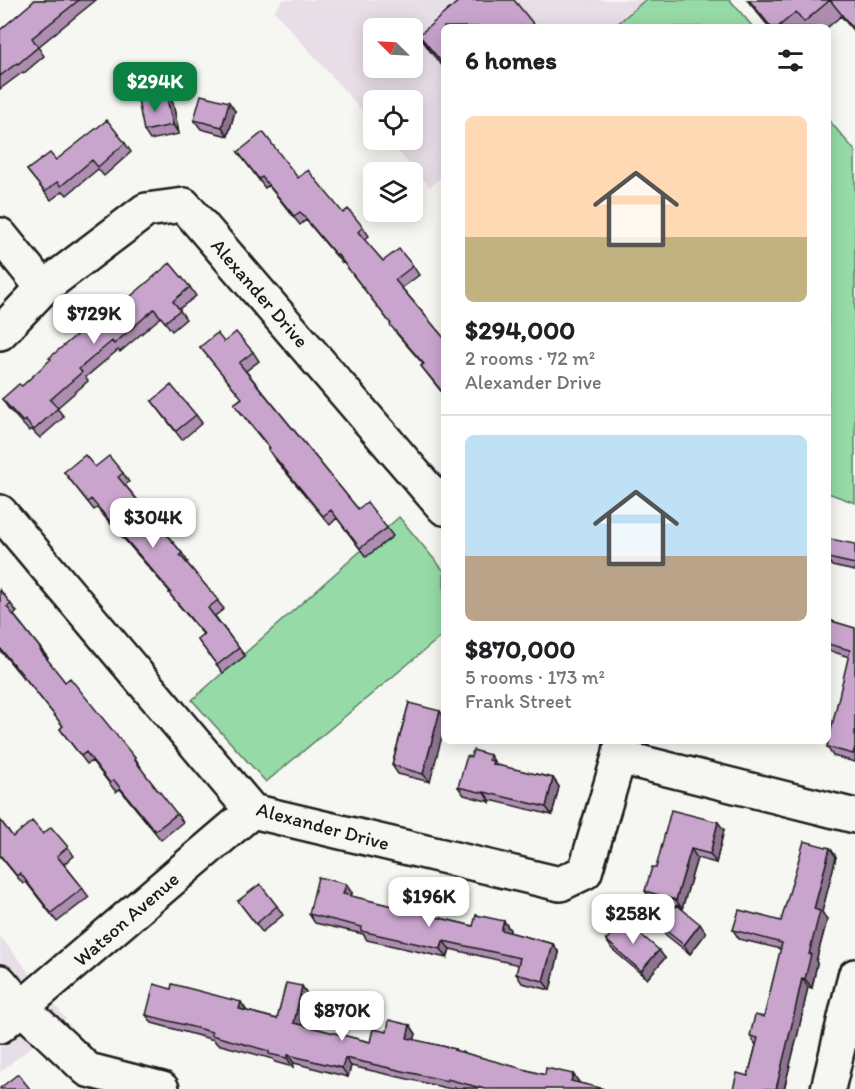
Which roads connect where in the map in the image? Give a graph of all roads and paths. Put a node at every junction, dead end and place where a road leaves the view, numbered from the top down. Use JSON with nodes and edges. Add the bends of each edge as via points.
{"nodes":[{"id":1,"x":0,"y":235,"type":"edge"},
{"id":2,"x":43,"y":288,"type":"junction"},
{"id":3,"x":0,"y":333,"type":"edge"},
{"id":4,"x":441,"y":505,"type":"edge"},
{"id":5,"x":0,"y":512,"type":"edge"},
{"id":6,"x":621,"y":749,"type":"edge"},
{"id":7,"x":252,"y":811,"type":"junction"},
{"id":8,"x":855,"y":816,"type":"edge"},
{"id":9,"x":855,"y":976,"type":"edge"},
{"id":10,"x":0,"y":982,"type":"edge"},
{"id":11,"x":11,"y":1017,"type":"edge"},
{"id":12,"x":162,"y":1089,"type":"edge"},
{"id":13,"x":828,"y":1089,"type":"edge"}],
"edges":[{"from":1,"to":2,"type":"street"},
{"from":2,"to":3,"type":"street","name":"Alexander Drive"},
{"from":2,"to":4,"type":"street","name":"Alexander Drive","via":[[146,210],[184,205]]},
{"from":5,"to":7,"type":"street","name":"Alexander Drive"},
{"from":6,"to":7,"type":"street","name":"Alexander Drive","via":[[585,872],[560,884]]},
{"from":6,"to":8,"type":"street","name":"Alexander Drive"},
{"from":7,"to":11,"type":"street","name":"Watson Avenue"},
{"from":9,"to":13,"type":"street"},
{"from":10,"to":11,"type":"street"},
{"from":11,"to":12,"type":"street","via":[[88,1071]]}]}
